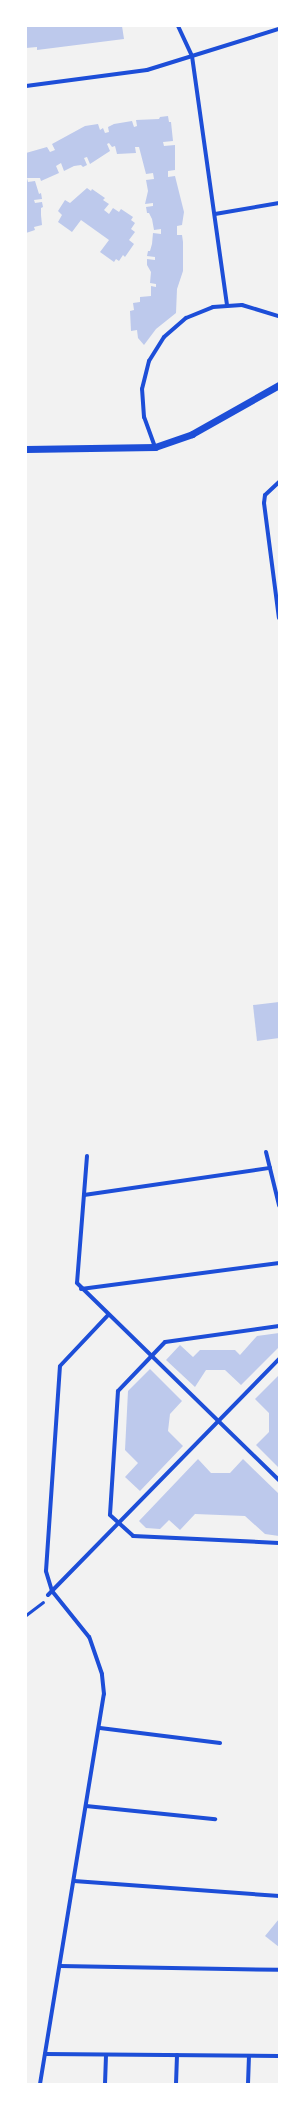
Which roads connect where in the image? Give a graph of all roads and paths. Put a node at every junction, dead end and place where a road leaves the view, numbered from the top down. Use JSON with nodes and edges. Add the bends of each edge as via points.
{"nodes":[{"id":1,"x":178,"y":26,"type":"edge"},
{"id":2,"x":279,"y":29,"type":"edge"},
{"id":3,"x":192,"y":56,"type":"junction"},
{"id":4,"x":26,"y":86,"type":"edge"},
{"id":5,"x":279,"y":204,"type":"edge"},
{"id":6,"x":215,"y":214,"type":"junction"},
{"id":7,"x":227,"y":305,"type":"junction"},
{"id":8,"x":279,"y":316,"type":"edge"},
{"id":9,"x":279,"y":385,"type":"edge"},
{"id":10,"x":155,"y":447,"type":"junction"},
{"id":11,"x":26,"y":449,"type":"edge"},
{"id":12,"x":279,"y":482,"type":"edge"},
{"id":13,"x":279,"y":618,"type":"edge"},
{"id":14,"x":266,"y":1152,"type":"dead end"},
{"id":15,"x":87,"y":1156,"type":"dead end"},
{"id":16,"x":270,"y":1168,"type":"junction"},
{"id":17,"x":84,"y":1195,"type":"junction"},
{"id":18,"x":279,"y":1205,"type":"edge"},
{"id":19,"x":279,"y":1263,"type":"edge"},
{"id":20,"x":81,"y":1289,"type":"junction"},
{"id":21,"x":108,"y":1315,"type":"junction"},
{"id":22,"x":279,"y":1326,"type":"edge"},
{"id":23,"x":151,"y":1357,"type":"junction"},
{"id":24,"x":279,"y":1360,"type":"edge"},
{"id":25,"x":218,"y":1422,"type":"junction"},
{"id":26,"x":279,"y":1480,"type":"edge"},
{"id":27,"x":119,"y":1523,"type":"junction"},
{"id":28,"x":279,"y":1543,"type":"edge"},
{"id":29,"x":52,"y":1591,"type":"junction"},
{"id":30,"x":48,"y":1595,"type":"joint"},
{"id":31,"x":26,"y":1615,"type":"edge"},
{"id":32,"x":100,"y":1728,"type":"junction"},
{"id":33,"x":220,"y":1743,"type":"dead end"},
{"id":34,"x":86,"y":1806,"type":"junction"},
{"id":35,"x":215,"y":1819,"type":"dead end"},
{"id":36,"x":74,"y":1881,"type":"junction"},
{"id":37,"x":279,"y":1896,"type":"edge"},
{"id":38,"x":60,"y":1966,"type":"junction"},
{"id":39,"x":279,"y":1970,"type":"edge"},
{"id":40,"x":45,"y":2054,"type":"junction"},
{"id":41,"x":106,"y":2055,"type":"junction"},
{"id":42,"x":177,"y":2055,"type":"junction"},
{"id":43,"x":249,"y":2056,"type":"junction"},
{"id":44,"x":279,"y":2056,"type":"edge"},
{"id":45,"x":40,"y":2084,"type":"edge"},
{"id":46,"x":105,"y":2084,"type":"edge"},
{"id":47,"x":176,"y":2084,"type":"edge"},
{"id":48,"x":248,"y":2084,"type":"edge"}],
"edges":[{"from":1,"to":3,"type":"street"},
{"from":2,"to":3,"type":"street"},
{"from":3,"to":4,"type":"street","via":[[147,70]]},
{"from":3,"to":6,"type":"street"},
{"from":5,"to":6,"type":"street"},
{"from":6,"to":7,"type":"street"},
{"from":7,"to":8,"type":"street","via":[[256,307]]},
{"from":7,"to":10,"type":"street","via":[[213,307],[186,318],[164,337],[149,361],[142,389],[142,403]]},
{"from":9,"to":10,"type":"street","via":[[192,434]]},
{"from":10,"to":11,"type":"street"},
{"from":12,"to":13,"type":"street","via":[[265,495],[264,503]]},
{"from":14,"to":16,"type":"street"},
{"from":15,"to":17,"type":"street"},
{"from":16,"to":17,"type":"street"},
{"from":16,"to":18,"type":"street"},
{"from":17,"to":20,"type":"street","via":[[77,1278]]},
{"from":19,"to":20,"type":"street"},
{"from":20,"to":21,"type":"street"},
{"from":21,"to":23,"type":"street"},
{"from":21,"to":29,"type":"street","via":[[60,1366],[46,1572]]},
{"from":22,"to":23,"type":"street","via":[[166,1342]]},
{"from":23,"to":25,"type":"street"},
{"from":23,"to":27,"type":"street","via":[[118,1391],[110,1515]]},
{"from":24,"to":25,"type":"street"},
{"from":25,"to":26,"type":"street"},
{"from":25,"to":27,"type":"street"},
{"from":27,"to":28,"type":"street","via":[[133,1536]]},
{"from":27,"to":29,"type":"street"},
{"from":29,"to":30,"type":"street"},
{"from":29,"to":32,"type":"street","via":[[89,1637],[98,1657],[104,1694]]},
{"from":30,"to":31,"type":"path","via":[[37,1609]]},
{"from":32,"to":33,"type":"street"},
{"from":32,"to":34,"type":"street"},
{"from":34,"to":35,"type":"street"},
{"from":34,"to":36,"type":"street"},
{"from":36,"to":37,"type":"street"},
{"from":36,"to":38,"type":"street"},
{"from":38,"to":39,"type":"street"},
{"from":38,"to":40,"type":"street"},
{"from":40,"to":41,"type":"street"},
{"from":40,"to":45,"type":"street"},
{"from":41,"to":42,"type":"street"},
{"from":41,"to":46,"type":"street"},
{"from":42,"to":43,"type":"street"},
{"from":42,"to":47,"type":"street"},
{"from":43,"to":44,"type":"street"},
{"from":43,"to":48,"type":"street"}]}
